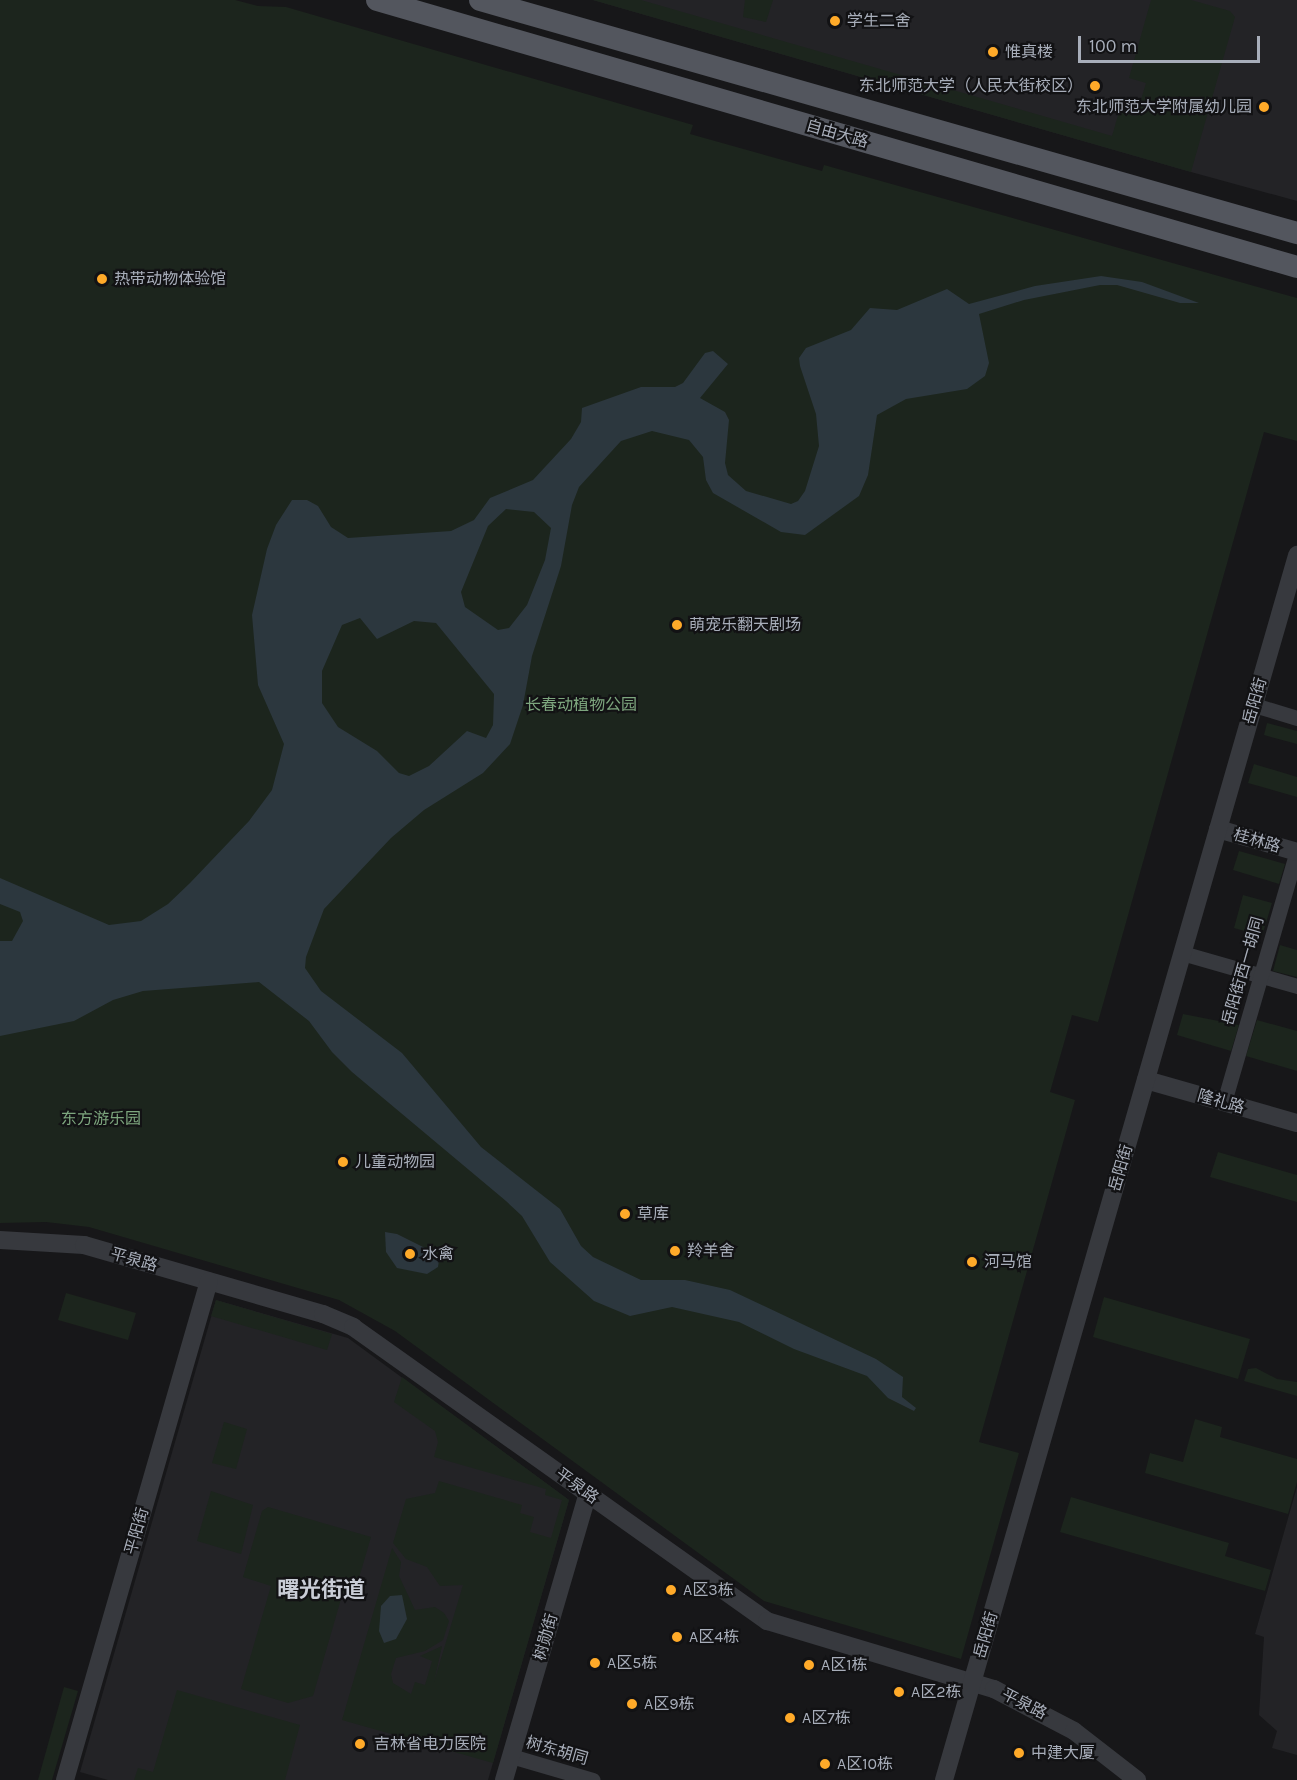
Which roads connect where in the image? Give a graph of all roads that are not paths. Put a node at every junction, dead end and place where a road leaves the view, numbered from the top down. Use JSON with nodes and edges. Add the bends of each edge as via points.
{"nodes":[{"id":1,"x":377,"y":0,"type":"edge"},
{"id":2,"x":480,"y":0,"type":"edge"},
{"id":3,"x":1297,"y":233,"type":"edge"},
{"id":4,"x":1297,"y":267,"type":"edge"},
{"id":5,"x":1297,"y":555,"type":"edge"},
{"id":6,"x":1294,"y":580,"type":"edge"},
{"id":7,"x":1254,"y":705,"type":"junction"},
{"id":8,"x":1297,"y":718,"type":"edge"},
{"id":9,"x":1218,"y":830,"type":"junction"},
{"id":10,"x":1297,"y":852,"type":"edge"},
{"id":11,"x":1182,"y":953,"type":"junction"},
{"id":12,"x":1261,"y":976,"type":"junction"},
{"id":13,"x":1297,"y":986,"type":"edge"},
{"id":14,"x":1146,"y":1080,"type":"junction"},
{"id":15,"x":1224,"y":1102,"type":"junction"},
{"id":16,"x":1297,"y":1123,"type":"edge"},
{"id":17,"x":0,"y":1240,"type":"edge"},
{"id":18,"x":209,"y":1281,"type":"junction"},
{"id":19,"x":588,"y":1493,"type":"junction"},
{"id":20,"x":972,"y":1682,"type":"junction"},
{"id":21,"x":511,"y":1756,"type":"junction"},
{"id":22,"x":65,"y":1780,"type":"edge"},
{"id":23,"x":504,"y":1780,"type":"edge"},
{"id":24,"x":593,"y":1780,"type":"edge"},
{"id":25,"x":944,"y":1780,"type":"edge"},
{"id":26,"x":1137,"y":1780,"type":"edge"}],
"edges":[{"from":1,"to":4,"type":"main road","name":"自由大路"},
{"from":2,"to":3,"type":"main road","name":"自由大路"},
{"from":5,"to":6,"type":"street","name":"岳阳街"},
{"from":6,"to":7,"type":"street","name":"岳阳街"},
{"from":7,"to":8,"type":"street"},
{"from":7,"to":9,"type":"street","name":"岳阳街"},
{"from":9,"to":10,"type":"street","name":"桂林路"},
{"from":9,"to":11,"type":"street","name":"岳阳街"},
{"from":10,"to":12,"type":"street","name":"岳阳街西一胡同"},
{"from":11,"to":12,"type":"street"},
{"from":11,"to":14,"type":"street","name":"岳阳街"},
{"from":12,"to":13,"type":"street"},
{"from":12,"to":15,"type":"street","name":"岳阳街西一胡同"},
{"from":14,"to":15,"type":"street","name":"隆礼路"},
{"from":14,"to":20,"type":"street","name":"岳阳街"},
{"from":15,"to":16,"type":"street","name":"隆礼路"},
{"from":17,"to":18,"type":"street","name":"平泉路","via":[[84,1245]]},
{"from":18,"to":19,"type":"street","name":"平泉路","via":[[353,1327]]},
{"from":18,"to":22,"type":"street","name":"平阳街"},
{"from":19,"to":20,"type":"street","name":"平泉路","via":[[767,1621]]},
{"from":19,"to":21,"type":"street","name":"树勋街"},
{"from":20,"to":25,"type":"street","name":"岳阳街"},
{"from":20,"to":26,"type":"street","name":"平泉路","via":[[1017,1699],[1074,1731]]},
{"from":21,"to":23,"type":"street","name":"树勋街"},
{"from":21,"to":24,"type":"street","name":"树东胡同"}]}
